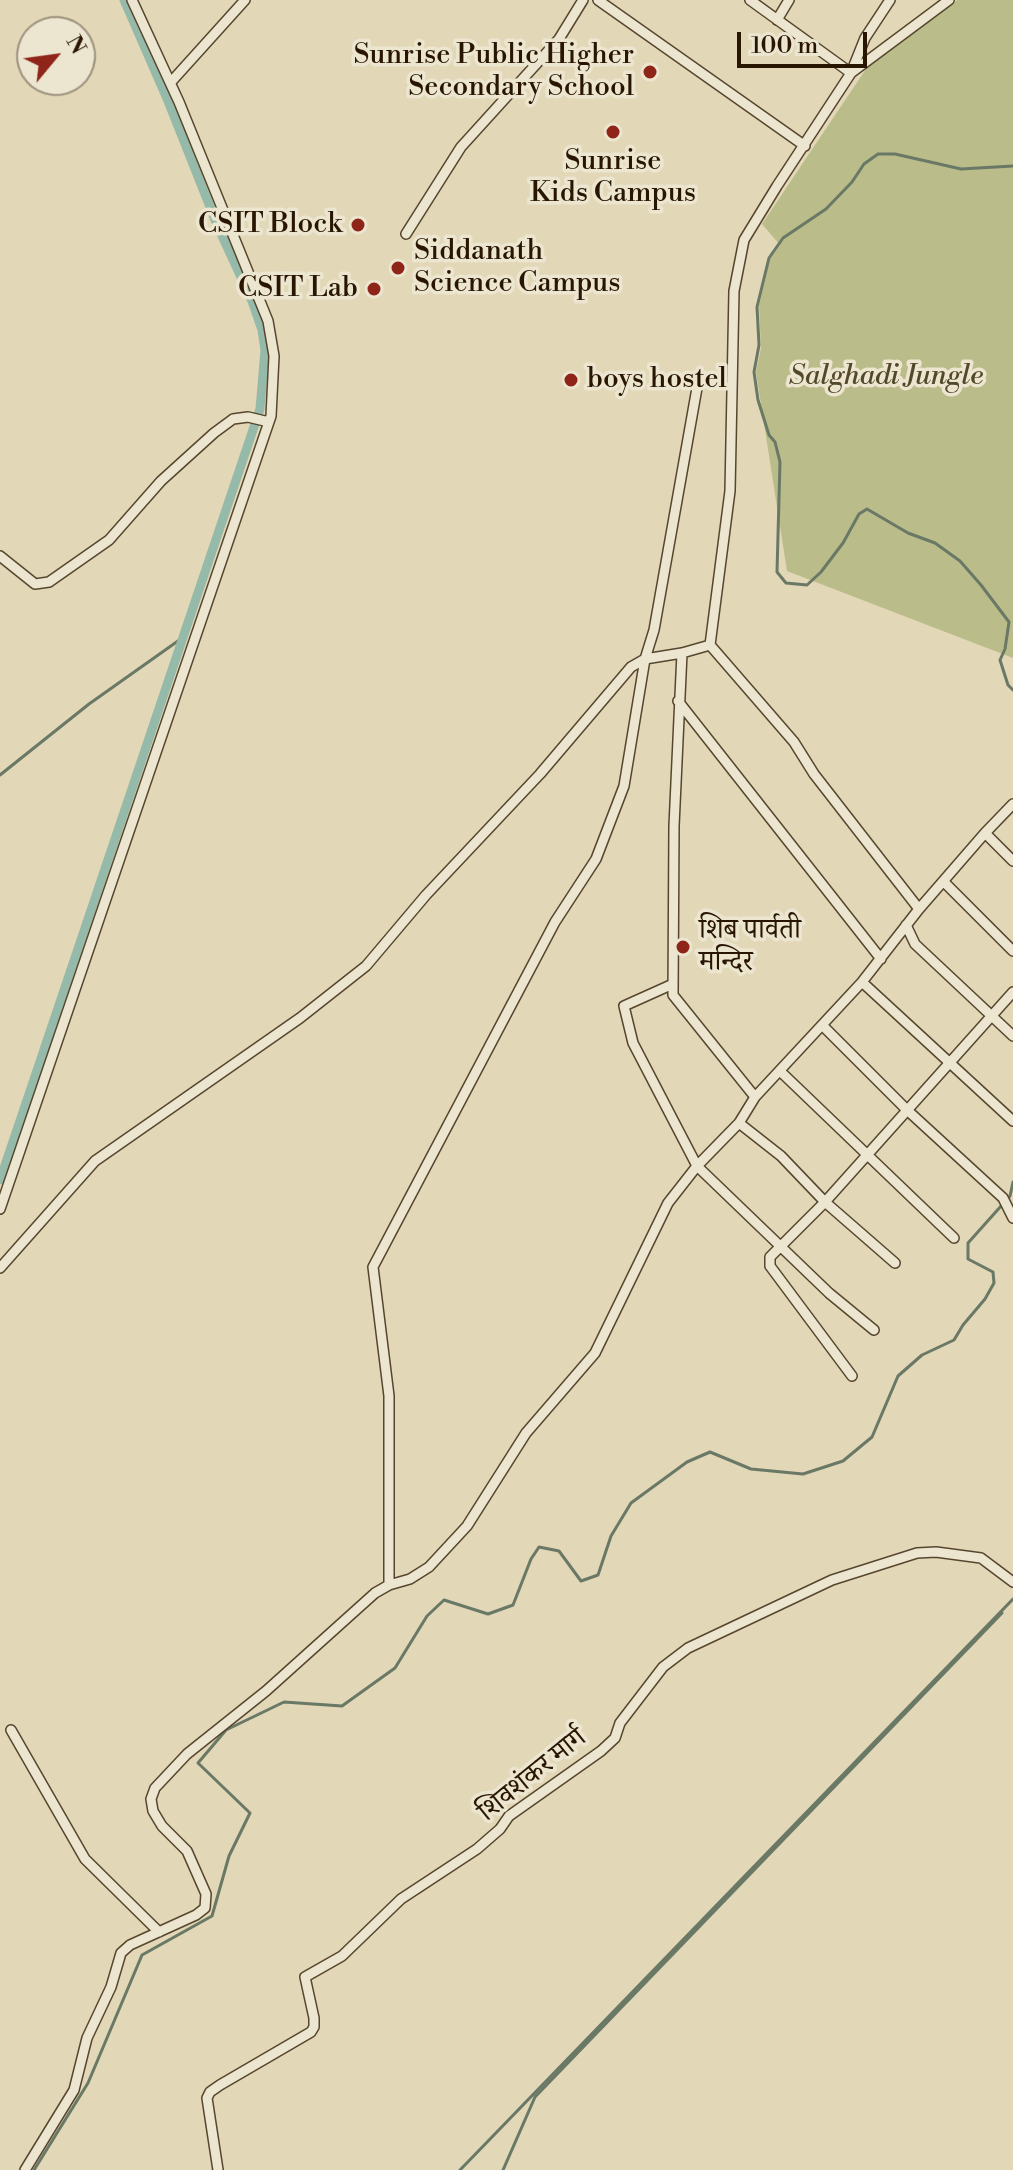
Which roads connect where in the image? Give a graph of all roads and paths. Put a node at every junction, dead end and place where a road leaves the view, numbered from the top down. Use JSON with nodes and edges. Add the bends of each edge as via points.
{"nodes":[{"id":1,"x":132,"y":0,"type":"edge"},
{"id":2,"x":245,"y":0,"type":"edge"},
{"id":3,"x":583,"y":0,"type":"edge"},
{"id":4,"x":598,"y":0,"type":"edge"},
{"id":5,"x":750,"y":0,"type":"edge"},
{"id":6,"x":789,"y":0,"type":"edge"},
{"id":7,"x":890,"y":0,"type":"edge"},
{"id":8,"x":949,"y":0,"type":"edge"},
{"id":9,"x":777,"y":20,"type":"junction"},
{"id":10,"x":851,"y":73,"type":"junction"},
{"id":11,"x":171,"y":82,"type":"junction"},
{"id":12,"x":805,"y":146,"type":"junction"},
{"id":13,"x":406,"y":234,"type":"dead end"},
{"id":14,"x":697,"y":388,"type":"dead end"},
{"id":15,"x":262,"y":420,"type":"junction"},
{"id":16,"x":0,"y":556,"type":"edge"},
{"id":17,"x":710,"y":645,"type":"junction"},
{"id":18,"x":682,"y":653,"type":"junction"},
{"id":19,"x":645,"y":659,"type":"junction"},
{"id":20,"x":678,"y":701,"type":"junction"},
{"id":21,"x":1013,"y":804,"type":"edge"},
{"id":22,"x":985,"y":833,"type":"junction"},
{"id":23,"x":1013,"y":861,"type":"edge"},
{"id":24,"x":944,"y":882,"type":"junction"},
{"id":25,"x":919,"y":909,"type":"junction"},
{"id":26,"x":906,"y":925,"type":"junction"},
{"id":27,"x":1013,"y":951,"type":"edge"},
{"id":28,"x":881,"y":959,"type":"junction"},
{"id":29,"x":862,"y":982,"type":"junction"},
{"id":30,"x":673,"y":984,"type":"junction"},
{"id":31,"x":1013,"y":992,"type":"edge"},
{"id":32,"x":990,"y":1017,"type":"junction"},
{"id":33,"x":823,"y":1026,"type":"junction"},
{"id":34,"x":1013,"y":1036,"type":"edge"},
{"id":35,"x":949,"y":1063,"type":"junction"},
{"id":36,"x":781,"y":1072,"type":"junction"},
{"id":37,"x":755,"y":1097,"type":"junction"},
{"id":38,"x":906,"y":1109,"type":"junction"},
{"id":39,"x":1013,"y":1121,"type":"edge"},
{"id":40,"x":739,"y":1123,"type":"junction"},
{"id":41,"x":867,"y":1154,"type":"junction"},
{"id":42,"x":697,"y":1166,"type":"junction"},
{"id":43,"x":825,"y":1202,"type":"junction"},
{"id":44,"x":1008,"y":1202,"type":"edge"},
{"id":45,"x":0,"y":1209,"type":"edge"},
{"id":46,"x":1013,"y":1218,"type":"edge"},
{"id":47,"x":954,"y":1238,"type":"dead end"},
{"id":48,"x":780,"y":1245,"type":"junction"},
{"id":49,"x":895,"y":1263,"type":"dead end"},
{"id":50,"x":0,"y":1268,"type":"edge"},
{"id":51,"x":874,"y":1330,"type":"dead end"},
{"id":52,"x":852,"y":1376,"type":"dead end"},
{"id":53,"x":1013,"y":1582,"type":"edge"},
{"id":54,"x":389,"y":1585,"type":"junction"},
{"id":55,"x":11,"y":1730,"type":"dead end"},
{"id":56,"x":159,"y":1932,"type":"junction"},
{"id":57,"x":25,"y":2170,"type":"edge"},
{"id":58,"x":218,"y":2170,"type":"edge"}],
"edges":[{"from":1,"to":11,"type":"street"},
{"from":2,"to":11,"type":"street"},
{"from":3,"to":13,"type":"street","via":[[559,39],[461,147]]},
{"from":4,"to":12,"type":"street"},
{"from":5,"to":9,"type":"street"},
{"from":6,"to":9,"type":"street"},
{"from":7,"to":10,"type":"street","via":[[865,38]]},
{"from":8,"to":10,"type":"street"},
{"from":9,"to":10,"type":"street"},
{"from":10,"to":12,"type":"street"},
{"from":11,"to":15,"type":"street","via":[[268,321],[274,356]]},
{"from":12,"to":17,"type":"street","via":[[744,240],[734,291],[730,491]]},
{"from":14,"to":19,"type":"street"},
{"from":15,"to":16,"type":"street","via":[[233,419],[214,433],[161,481],[109,540],[49,582],[35,584]]},
{"from":15,"to":45,"type":"street"},
{"from":17,"to":18,"type":"street"},
{"from":17,"to":25,"type":"street","via":[[794,742]]},
{"from":18,"to":19,"type":"street"},
{"from":18,"to":20,"type":"street"},
{"from":19,"to":50,"type":"street","via":[[631,667],[366,966],[95,1161]]},
{"from":19,"to":54,"type":"street","via":[[624,786],[596,859],[555,922],[373,1267],[389,1396]]},
{"from":20,"to":28,"type":"street"},
{"from":20,"to":30,"type":"street"},
{"from":21,"to":22,"type":"street"},
{"from":22,"to":23,"type":"street"},
{"from":22,"to":24,"type":"street"},
{"from":24,"to":25,"type":"street"},
{"from":24,"to":27,"type":"street"},
{"from":25,"to":26,"type":"street"},
{"from":26,"to":28,"type":"street"},
{"from":26,"to":32,"type":"street","via":[[915,944]]},
{"from":28,"to":29,"type":"street"},
{"from":29,"to":33,"type":"street"},
{"from":29,"to":35,"type":"street"},
{"from":30,"to":37,"type":"street","via":[[673,995]]},
{"from":30,"to":42,"type":"street","via":[[624,1006],[633,1043]]},
{"from":31,"to":32,"type":"street"},
{"from":32,"to":34,"type":"street"},
{"from":32,"to":35,"type":"street"},
{"from":33,"to":36,"type":"street"},
{"from":33,"to":38,"type":"street"},
{"from":35,"to":38,"type":"street"},
{"from":35,"to":39,"type":"street"},
{"from":36,"to":37,"type":"street"},
{"from":36,"to":41,"type":"street"},
{"from":37,"to":40,"type":"street"},
{"from":38,"to":41,"type":"street"},
{"from":38,"to":44,"type":"street"},
{"from":40,"to":42,"type":"street"},
{"from":40,"to":43,"type":"street","via":[[781,1156]]},
{"from":41,"to":43,"type":"street"},
{"from":41,"to":47,"type":"street"},
{"from":42,"to":48,"type":"street"},
{"from":42,"to":54,"type":"street","via":[[668,1203],[595,1353],[526,1433],[467,1526],[429,1567]]},
{"from":43,"to":48,"type":"street"},
{"from":43,"to":49,"type":"street"},
{"from":44,"to":46,"type":"street"},
{"from":48,"to":51,"type":"street"},
{"from":48,"to":52,"type":"street","via":[[770,1266]]},
{"from":53,"to":58,"type":"street","name":"शिवशंकर मार्ग","via":[[981,1558],[917,1553],[832,1580],[675,1657],[651,1681],[601,1751],[509,1816],[477,1849],[401,1899],[342,1956],[305,1977],[314,2018],[311,2032],[207,2098]]},
{"from":54,"to":56,"type":"street","via":[[187,1754],[155,1788],[153,1811],[187,1851],[206,1894],[205,1908]]},
{"from":55,"to":56,"type":"street","via":[[85,1859]]},
{"from":56,"to":57,"type":"street","via":[[121,1953],[87,2038],[74,2090]]}]}
